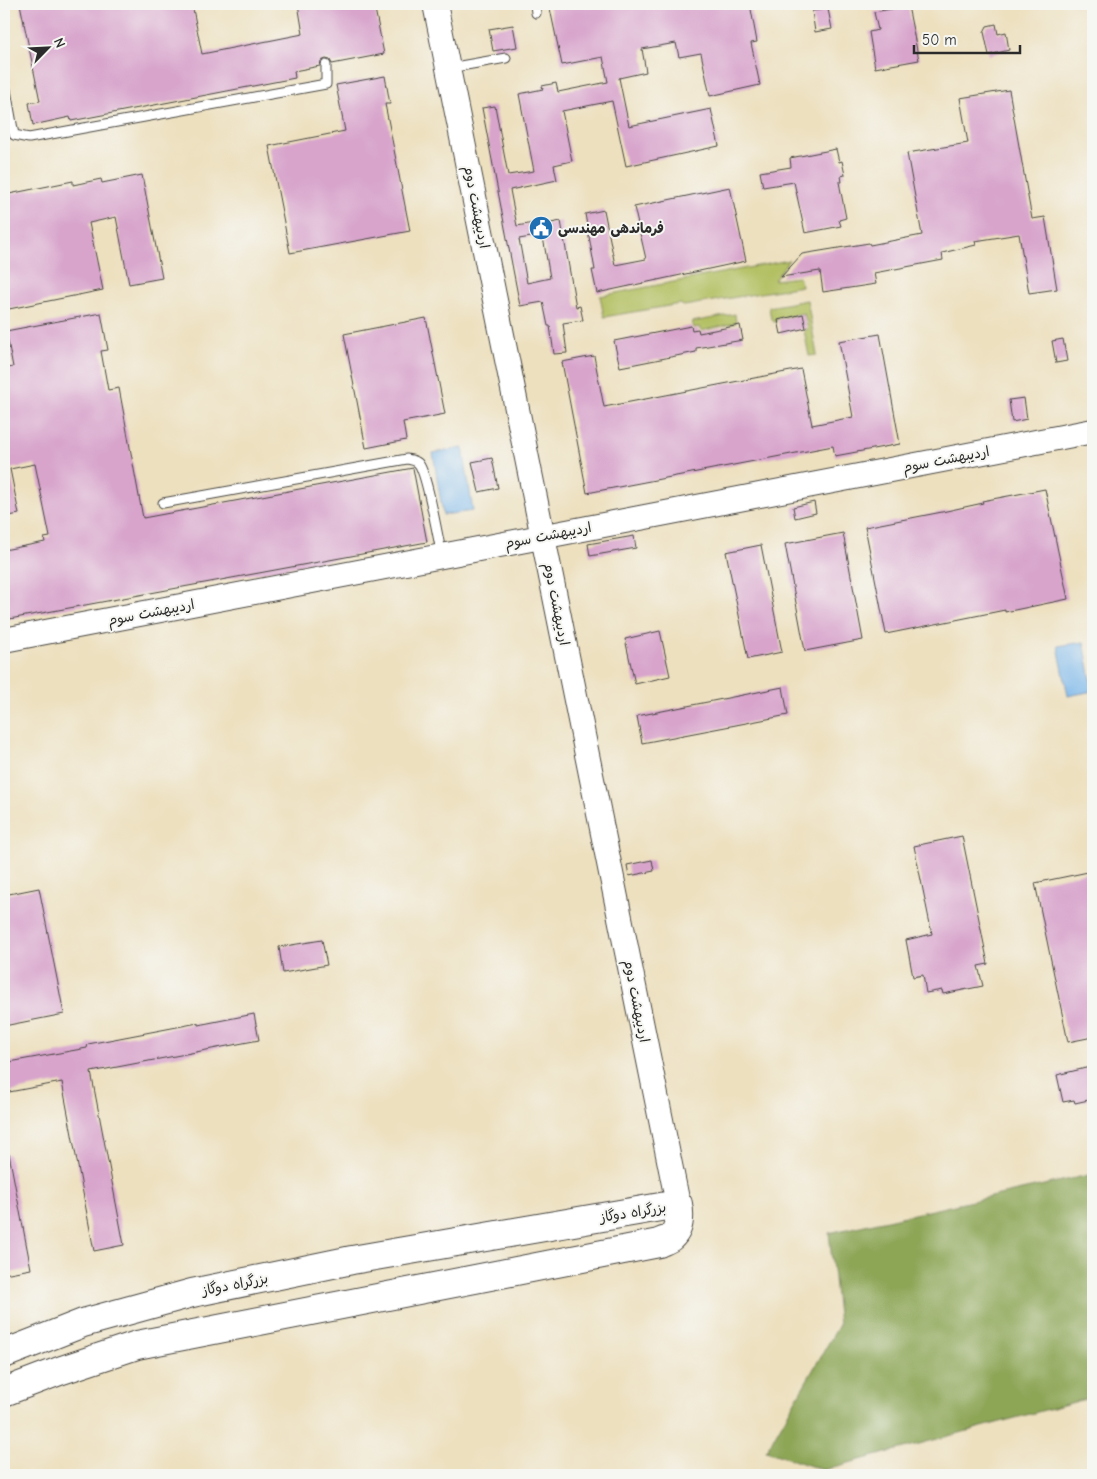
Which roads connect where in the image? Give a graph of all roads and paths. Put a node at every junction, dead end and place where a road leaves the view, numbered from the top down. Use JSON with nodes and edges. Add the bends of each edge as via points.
{"nodes":[{"id":1,"x":438,"y":4,"type":"edge"},
{"id":2,"x":506,"y":58,"type":"dead end"},
{"id":3,"x":326,"y":65,"type":"dead end"},
{"id":4,"x":448,"y":68,"type":"junction"},
{"id":5,"x":4,"y":80,"type":"edge"},
{"id":6,"x":1093,"y":431,"type":"edge"},
{"id":7,"x":163,"y":503,"type":"dead end"},
{"id":8,"x":543,"y":536,"type":"junction"},
{"id":9,"x":442,"y":556,"type":"junction"},
{"id":10,"x":4,"y":640,"type":"edge"},
{"id":11,"x":678,"y":1204,"type":"junction"},
{"id":12,"x":83,"y":1323,"type":"junction"},
{"id":13,"x":4,"y":1337,"type":"edge"},
{"id":14,"x":4,"y":1354,"type":"edge"},
{"id":15,"x":62,"y":1370,"type":"junction"},
{"id":16,"x":4,"y":1392,"type":"edge"},
{"id":17,"x":4,"y":1407,"type":"edge"}],
"edges":[{"from":1,"to":4,"type":"street","name":"اردیبهشت دوم"},
{"from":2,"to":4,"type":"lane"},
{"from":3,"to":5,"type":"lane","via":[[326,84],[29,138],[14,135]]},
{"from":4,"to":8,"type":"street","name":"اردیبهشت دوم"},
{"from":6,"to":8,"type":"street","name":"اردیبهشت سوم"},
{"from":7,"to":9,"type":"lane","via":[[407,459],[420,465]]},
{"from":8,"to":9,"type":"street","name":"اردیبهشت سوم"},
{"from":8,"to":11,"type":"street","name":"اردیبهشت دوم"},
{"from":9,"to":10,"type":"street","name":"اردیبهشت سوم"},
{"from":11,"to":12,"type":"highway","name":"بزرگراه دوگاز","via":[[333,1264],[192,1293]]},
{"from":11,"to":15,"type":"highway","name":"بزرگراه دوگاز","via":[[677,1229],[670,1238],[659,1243],[155,1341]]},
{"from":12,"to":13,"type":"highway"},
{"from":12,"to":14,"type":"highway","name":"بزرگراه دوگاز"},
{"from":15,"to":16,"type":"highway","name":"بزرگراه دوگاز"},
{"from":15,"to":17,"type":"highway"}]}
